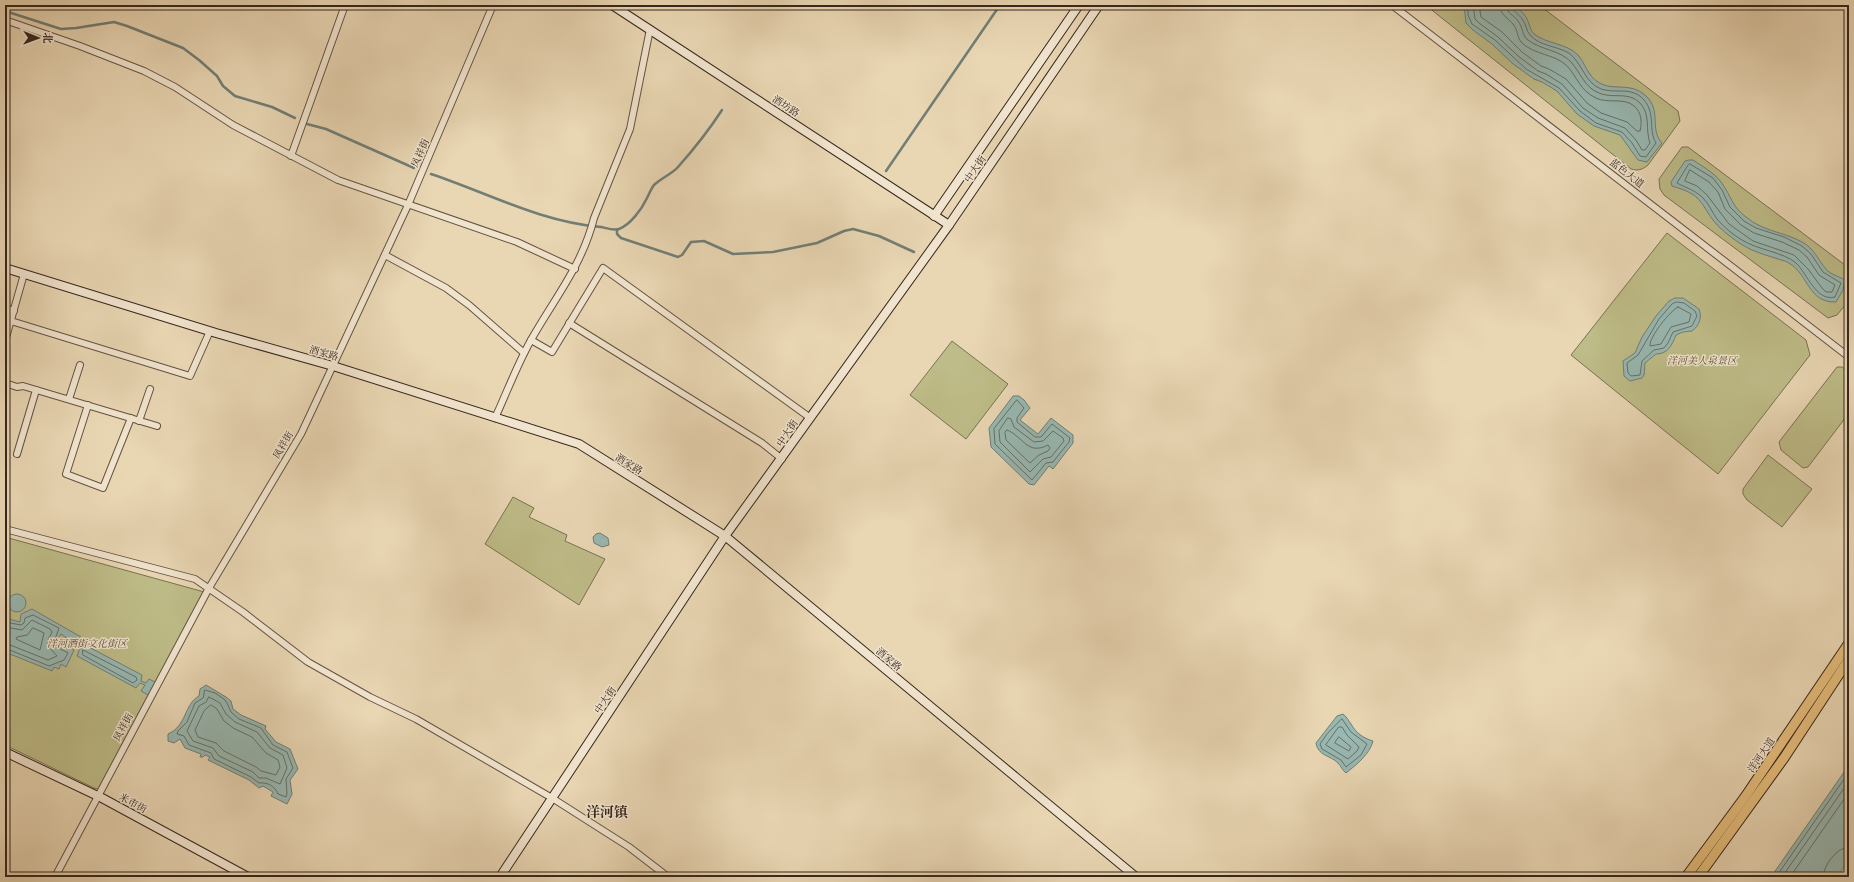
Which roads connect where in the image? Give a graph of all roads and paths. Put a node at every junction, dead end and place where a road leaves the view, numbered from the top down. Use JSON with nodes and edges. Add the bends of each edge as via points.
{"nodes":[{"id":1,"x":345,"y":5,"type":"edge"},
{"id":2,"x":493,"y":5,"type":"edge"},
{"id":3,"x":612,"y":5,"type":"edge"},
{"id":4,"x":1079,"y":5,"type":"edge"},
{"id":5,"x":1099,"y":5,"type":"edge"},
{"id":6,"x":1392,"y":5,"type":"edge"},
{"id":7,"x":5,"y":20,"type":"edge"},
{"id":8,"x":650,"y":28,"type":"junction"},
{"id":9,"x":291,"y":156,"type":"junction"},
{"id":10,"x":408,"y":205,"type":"junction"},
{"id":11,"x":934,"y":216,"type":"junction"},
{"id":12,"x":949,"y":225,"type":"junction"},
{"id":13,"x":385,"y":255,"type":"junction"},
{"id":14,"x":5,"y":268,"type":"edge"},
{"id":15,"x":575,"y":269,"type":"junction"},
{"id":16,"x":24,"y":274,"type":"junction"},
{"id":17,"x":5,"y":308,"type":"edge"},
{"id":18,"x":14,"y":311,"type":"junction"},
{"id":19,"x":11,"y":321,"type":"junction"},
{"id":20,"x":569,"y":323,"type":"junction"},
{"id":21,"x":210,"y":331,"type":"junction"},
{"id":22,"x":531,"y":340,"type":"junction"},
{"id":23,"x":5,"y":341,"type":"edge"},
{"id":24,"x":524,"y":353,"type":"junction"},
{"id":25,"x":1849,"y":357,"type":"edge"},
{"id":26,"x":80,"y":365,"type":"dead end"},
{"id":27,"x":333,"y":366,"type":"junction"},
{"id":28,"x":5,"y":383,"type":"edge"},
{"id":29,"x":150,"y":389,"type":"dead end"},
{"id":30,"x":36,"y":390,"type":"junction"},
{"id":31,"x":69,"y":399,"type":"junction"},
{"id":32,"x":88,"y":405,"type":"junction"},
{"id":33,"x":809,"y":417,"type":"junction"},
{"id":34,"x":131,"y":418,"type":"junction"},
{"id":35,"x":495,"y":418,"type":"junction"},
{"id":36,"x":139,"y":421,"type":"junction"},
{"id":37,"x":157,"y":426,"type":"dead end"},
{"id":38,"x":17,"y":454,"type":"dead end"},
{"id":39,"x":782,"y":459,"type":"junction"},
{"id":40,"x":5,"y":529,"type":"edge"},
{"id":41,"x":726,"y":536,"type":"junction"},
{"id":42,"x":210,"y":588,"type":"junction"},
{"id":43,"x":1849,"y":643,"type":"edge"},
{"id":44,"x":1849,"y":659,"type":"edge"},
{"id":45,"x":5,"y":752,"type":"edge"},
{"id":46,"x":98,"y":796,"type":"junction"},
{"id":47,"x":552,"y":798,"type":"junction"},
{"id":48,"x":55,"y":877,"type":"edge"},
{"id":49,"x":248,"y":877,"type":"edge"},
{"id":50,"x":500,"y":877,"type":"edge"},
{"id":51,"x":668,"y":877,"type":"edge"},
{"id":52,"x":1136,"y":877,"type":"edge"},
{"id":53,"x":1686,"y":877,"type":"edge"},
{"id":54,"x":1698,"y":877,"type":"edge"}],
"edges":[{"from":1,"to":9,"type":"street"},
{"from":2,"to":10,"type":"street","name":"凤祥街"},
{"from":3,"to":8,"type":"street","name":"酒坊路"},
{"from":4,"to":11,"type":"street","name":"中大街"},
{"from":5,"to":12,"type":"street","name":"中大街"},
{"from":6,"to":25,"type":"street","name":"蓝色大道"},
{"from":7,"to":9,"type":"street","via":[[144,71],[175,87],[233,125]]},
{"from":8,"to":11,"type":"street","name":"酒坊路"},
{"from":8,"to":15,"type":"street","via":[[630,129]]},
{"from":9,"to":10,"type":"street","via":[[338,180]]},
{"from":10,"to":13,"type":"street","name":"凤祥街"},
{"from":10,"to":15,"type":"street","via":[[517,242]]},
{"from":11,"to":12,"type":"street","name":"酒坊路"},
{"from":12,"to":33,"type":"street","name":"中大街"},
{"from":13,"to":24,"type":"street","via":[[446,288],[470,305]]},
{"from":13,"to":27,"type":"street","name":"凤祥街"},
{"from":14,"to":16,"type":"street","name":"酒家路"},
{"from":15,"to":22,"type":"street"},
{"from":16,"to":18,"type":"street"},
{"from":16,"to":21,"type":"street","name":"酒家路"},
{"from":17,"to":18,"type":"street"},
{"from":18,"to":19,"type":"street"},
{"from":19,"to":21,"type":"street","via":[[190,376]]},
{"from":19,"to":23,"type":"street"},
{"from":20,"to":22,"type":"street","via":[[552,352]]},
{"from":20,"to":33,"type":"street","via":[[603,268]]},
{"from":20,"to":39,"type":"street","via":[[762,443]]},
{"from":21,"to":27,"type":"street","name":"酒家路"},
{"from":22,"to":24,"type":"street"},
{"from":24,"to":35,"type":"street"},
{"from":26,"to":31,"type":"street"},
{"from":27,"to":35,"type":"street","name":"酒家路"},
{"from":27,"to":42,"type":"street","name":"凤祥街","via":[[301,434]]},
{"from":28,"to":30,"type":"street"},
{"from":29,"to":36,"type":"street"},
{"from":30,"to":31,"type":"street"},
{"from":30,"to":38,"type":"street"},
{"from":31,"to":32,"type":"street"},
{"from":32,"to":34,"type":"street"},
{"from":32,"to":34,"type":"street","via":[[66,474],[103,488]]},
{"from":33,"to":39,"type":"street","name":"中大街"},
{"from":34,"to":36,"type":"street"},
{"from":35,"to":41,"type":"street","name":"酒家路","via":[[579,444]]},
{"from":36,"to":37,"type":"street"},
{"from":39,"to":41,"type":"street","name":"中大街"},
{"from":40,"to":42,"type":"street","via":[[194,579]]},
{"from":41,"to":47,"type":"street","name":"中大街"},
{"from":41,"to":52,"type":"street","name":"酒家路"},
{"from":42,"to":46,"type":"street","name":"凤祥街"},
{"from":42,"to":47,"type":"street","via":[[308,662],[370,697],[416,719]]},
{"from":43,"to":53,"type":"main road","name":"洋河大道","via":[[1745,797]]},
{"from":44,"to":54,"type":"main road","name":"洋河大道","via":[[1784,758]]},
{"from":45,"to":46,"type":"street","name":"米市街"},
{"from":46,"to":48,"type":"street","name":"凤祥街"},
{"from":46,"to":49,"type":"street","name":"米市街"},
{"from":47,"to":50,"type":"street","name":"中大街"},
{"from":47,"to":51,"type":"street","via":[[629,847]]}]}
